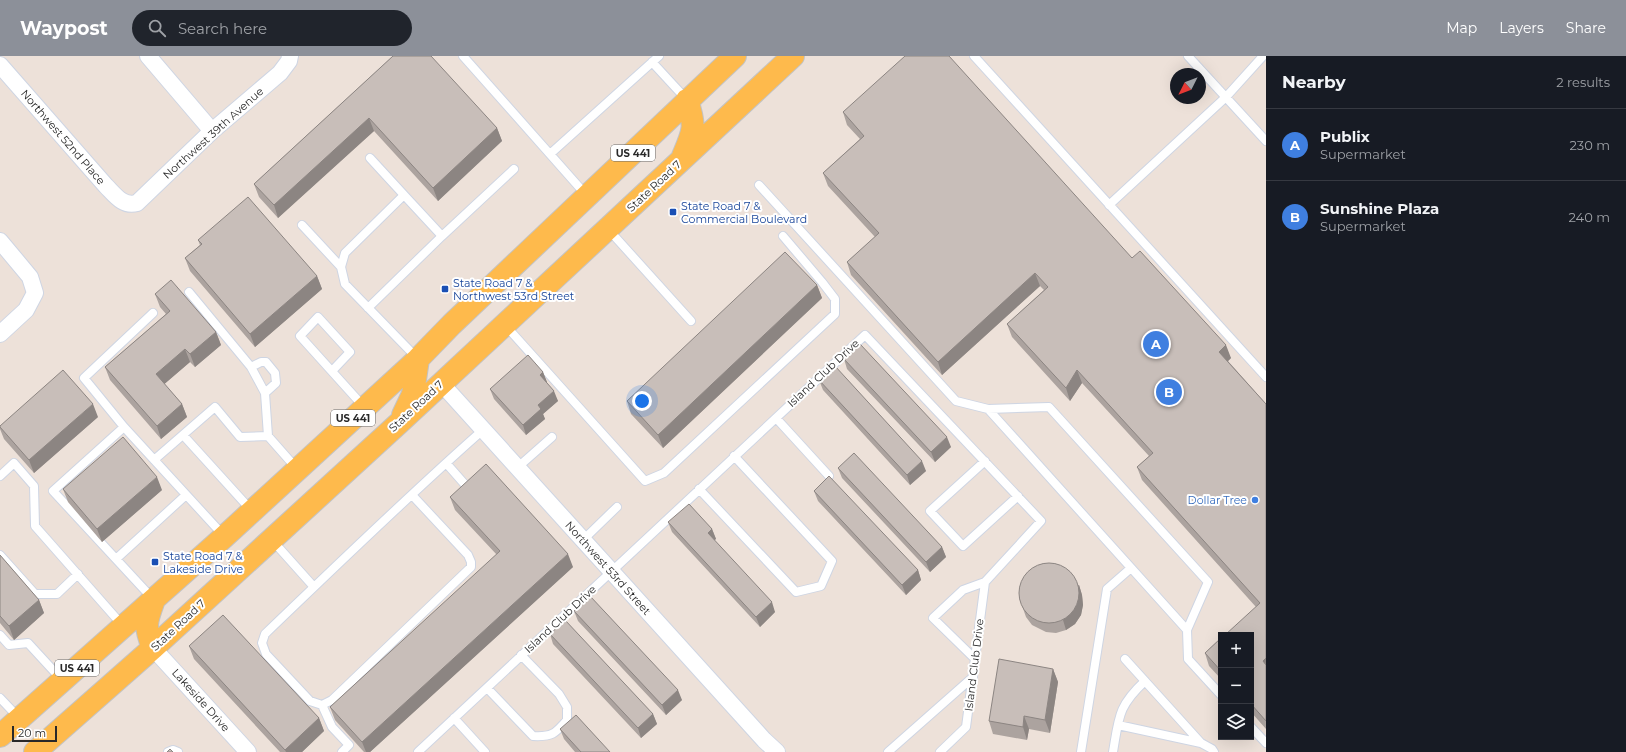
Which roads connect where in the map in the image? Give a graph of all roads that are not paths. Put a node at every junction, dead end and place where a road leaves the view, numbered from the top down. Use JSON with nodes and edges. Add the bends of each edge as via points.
{"nodes":[{"id":1,"x":148,"y":56,"type":"edge"},
{"id":2,"x":290,"y":56,"type":"edge"},
{"id":3,"x":463,"y":56,"type":"edge"},
{"id":4,"x":659,"y":56,"type":"edge"},
{"id":5,"x":735,"y":56,"type":"edge"},
{"id":6,"x":794,"y":56,"type":"edge"},
{"id":7,"x":974,"y":56,"type":"edge"},
{"id":8,"x":1188,"y":56,"type":"edge"},
{"id":9,"x":1264,"y":57,"type":"edge"},
{"id":10,"x":652,"y":62,"type":"junction"},
{"id":11,"x":0,"y":65,"type":"edge"},
{"id":12,"x":1226,"y":97,"type":"junction"},
{"id":13,"x":687,"y":100,"type":"junction"},
{"id":14,"x":212,"y":131,"type":"junction"},
{"id":15,"x":1266,"y":141,"type":"edge"},
{"id":16,"x":550,"y":154,"type":"junction"},
{"id":17,"x":370,"y":158,"type":"dead end"},
{"id":18,"x":680,"y":162,"type":"junction"},
{"id":19,"x":514,"y":170,"type":"dead end"},
{"id":20,"x":759,"y":185,"type":"dead end"},
{"id":21,"x":404,"y":195,"type":"junction"},
{"id":22,"x":587,"y":196,"type":"junction"},
{"id":23,"x":131,"y":204,"type":"joint"},
{"id":24,"x":1109,"y":205,"type":"junction"},
{"id":25,"x":302,"y":225,"type":"dead end"},
{"id":26,"x":608,"y":229,"type":"junction"},
{"id":27,"x":442,"y":236,"type":"junction"},
{"id":28,"x":783,"y":236,"type":"dead end"},
{"id":29,"x":0,"y":241,"type":"edge"},
{"id":30,"x":341,"y":267,"type":"junction"},
{"id":31,"x":189,"y":292,"type":"dead end"},
{"id":32,"x":368,"y":308,"type":"junction"},
{"id":33,"x":153,"y":313,"type":"dead end"},
{"id":34,"x":691,"y":320,"type":"dead end"},
{"id":35,"x":452,"y":324,"type":"junction"},
{"id":36,"x":504,"y":324,"type":"junction"},
{"id":37,"x":0,"y":334,"type":"edge"},
{"id":38,"x":418,"y":359,"type":"junction"},
{"id":39,"x":252,"y":367,"type":"junction"},
{"id":40,"x":332,"y":371,"type":"junction"},
{"id":41,"x":1266,"y":377,"type":"edge"},
{"id":42,"x":441,"y":383,"type":"junction"},
{"id":43,"x":265,"y":393,"type":"junction"},
{"id":44,"x":364,"y":408,"type":"junction"},
{"id":45,"x":988,"y":409,"type":"junction"},
{"id":46,"x":776,"y":418,"type":"junction"},
{"id":47,"x":399,"y":423,"type":"junction"},
{"id":48,"x":124,"y":427,"type":"junction"},
{"id":49,"x":484,"y":429,"type":"junction"},
{"id":50,"x":183,"y":435,"type":"junction"},
{"id":51,"x":268,"y":436,"type":"junction"},
{"id":52,"x":552,"y":437,"type":"dead end"},
{"id":53,"x":734,"y":456,"type":"junction"},
{"id":54,"x":154,"y":460,"type":"junction"},
{"id":55,"x":985,"y":461,"type":"junction"},
{"id":56,"x":446,"y":463,"type":"junction"},
{"id":57,"x":518,"y":467,"type":"junction"},
{"id":58,"x":297,"y":470,"type":"junction"},
{"id":59,"x":0,"y":476,"type":"edge"},
{"id":60,"x":829,"y":476,"type":"edge"},
{"id":61,"x":468,"y":488,"type":"edge"},
{"id":62,"x":699,"y":489,"type":"junction"},
{"id":63,"x":186,"y":495,"type":"junction"},
{"id":64,"x":412,"y":495,"type":"junction"},
{"id":65,"x":1018,"y":496,"type":"junction"},
{"id":66,"x":617,"y":507,"type":"dead end"},
{"id":67,"x":252,"y":511,"type":"junction"},
{"id":68,"x":224,"y":537,"type":"junction"},
{"id":69,"x":271,"y":539,"type":"junction"},
{"id":70,"x":583,"y":540,"type":"junction"},
{"id":71,"x":0,"y":555,"type":"edge"},
{"id":72,"x":116,"y":559,"type":"junction"},
{"id":73,"x":1131,"y":568,"type":"junction"},
{"id":74,"x":611,"y":571,"type":"junction"},
{"id":75,"x":78,"y":574,"type":"junction"},
{"id":76,"x":985,"y":582,"type":"junction"},
{"id":77,"x":314,"y":587,"type":"junction"},
{"id":78,"x":154,"y":600,"type":"junction"},
{"id":79,"x":124,"y":626,"type":"junction"},
{"id":80,"x":1187,"y":630,"type":"junction"},
{"id":81,"x":0,"y":635,"type":"edge"},
{"id":82,"x":153,"y":648,"type":"junction"},
{"id":83,"x":521,"y":655,"type":"junction"},
{"id":84,"x":975,"y":659,"type":"junction"},
{"id":85,"x":1125,"y":659,"type":"dead end"},
{"id":86,"x":972,"y":677,"type":"junction"},
{"id":87,"x":63,"y":680,"type":"junction"},
{"id":88,"x":1145,"y":680,"type":"junction"},
{"id":89,"x":487,"y":688,"type":"junction"},
{"id":90,"x":1218,"y":692,"type":"edge"},
{"id":91,"x":0,"y":698,"type":"edge"},
{"id":92,"x":322,"y":705,"type":"junction"},
{"id":93,"x":454,"y":718,"type":"junction"},
{"id":94,"x":19,"y":719,"type":"junction"},
{"id":95,"x":1118,"y":725,"type":"junction"},
{"id":96,"x":1254,"y":730,"type":"edge"},
{"id":97,"x":0,"y":736,"type":"edge"},
{"id":98,"x":1201,"y":743,"type":"junction"},
{"id":99,"x":1266,"y":743,"type":"edge"},
{"id":100,"x":35,"y":752,"type":"edge"},
{"id":101,"x":168,"y":752,"type":"edge"},
{"id":102,"x":178,"y":752,"type":"edge"},
{"id":103,"x":248,"y":752,"type":"edge"},
{"id":104,"x":342,"y":752,"type":"edge"},
{"id":105,"x":418,"y":752,"type":"edge"},
{"id":106,"x":485,"y":752,"type":"edge"},
{"id":107,"x":777,"y":752,"type":"edge"},
{"id":108,"x":888,"y":752,"type":"edge"},
{"id":109,"x":940,"y":752,"type":"edge"},
{"id":110,"x":1081,"y":752,"type":"edge"},
{"id":111,"x":1113,"y":752,"type":"edge"},
{"id":112,"x":1214,"y":752,"type":"edge"}],
"edges":[{"from":1,"to":14,"type":"street"},
{"from":2,"to":14,"type":"street","name":"Northwest 39th Avenue","via":[[280,73]]},
{"from":3,"to":16,"type":"lane"},
{"from":4,"to":10,"type":"lane"},
{"from":5,"to":13,"type":"main road","number":"US 441"},
{"from":6,"to":18,"type":"main road","name":"State Road 7","number":"US 441"},
{"from":7,"to":24,"type":"lane"},
{"from":8,"to":12,"type":"lane"},
{"from":9,"to":12,"type":"lane"},
{"from":10,"to":13,"type":"lane"},
{"from":10,"to":16,"type":"lane"},
{"from":11,"to":23,"type":"street","name":"Northwest 52nd Place","via":[[106,186],[123,202]]},
{"from":12,"to":15,"type":"lane"},
{"from":12,"to":24,"type":"lane"},
{"from":13,"to":18,"type":"main road","via":[[694,119],[693,134]]},
{"from":13,"to":22,"type":"main road","number":"US 441"},
{"from":14,"to":23,"type":"street","name":"Northwest 39th Avenue","via":[[137,202]]},
{"from":16,"to":22,"type":"lane"},
{"from":17,"to":21,"type":"lane"},
{"from":18,"to":26,"type":"main road","name":"State Road 7","number":"US 441"},
{"from":19,"to":27,"type":"lane"},
{"from":20,"to":45,"type":"lane","via":[[956,401]]},
{"from":21,"to":27,"type":"lane"},
{"from":21,"to":30,"type":"lane","via":[[345,254]]},
{"from":22,"to":35,"type":"main road","number":"US 441"},
{"from":24,"to":41,"type":"lane"},
{"from":25,"to":30,"type":"lane"},
{"from":26,"to":34,"type":"lane"},
{"from":26,"to":36,"type":"main road","name":"State Road 7","number":"US 441"},
{"from":27,"to":32,"type":"lane"},
{"from":28,"to":36,"type":"lane","via":[[835,299],[835,314],[664,473],[645,481]]},
{"from":29,"to":37,"type":"street","via":[[30,277],[35,293],[26,310]]},
{"from":30,"to":32,"type":"lane","via":[[345,284]]},
{"from":31,"to":39,"type":"lane"},
{"from":32,"to":38,"type":"lane"},
{"from":33,"to":48,"type":"lane","via":[[84,378]]},
{"from":35,"to":38,"type":"main road","number":"US 441"},
{"from":35,"to":42,"type":"main road","via":[[439,351],[436,368]]},
{"from":36,"to":42,"type":"main road","name":"State Road 7","number":"US 441"},
{"from":38,"to":44,"type":"main road","number":"US 441"},
{"from":38,"to":47,"type":"main road","via":[[413,394]]},
{"from":39,"to":43,"type":"lane"},
{"from":39,"to":43,"type":"lane","via":[[266,362],[275,373],[276,383]]},
{"from":40,"to":40,"type":"lane","via":[[300,336],[318,318],[350,352]]},
{"from":40,"to":44,"type":"lane"},
{"from":42,"to":47,"type":"main road","name":"State Road 7","number":"US 441"},
{"from":42,"to":49,"type":"street","name":"Northwest 53rd Street"},
{"from":43,"to":51,"type":"lane"},
{"from":44,"to":58,"type":"main road","number":"US 441"},
{"from":45,"to":73,"type":"lane"},
{"from":45,"to":80,"type":"lane","via":[[1049,407],[1208,582]]},
{"from":46,"to":53,"type":"lane","name":"Island Club Drive"},
{"from":46,"to":55,"type":"lane","name":"Island Club Drive","via":[[865,335]]},
{"from":46,"to":60,"type":"lane"},
{"from":47,"to":69,"type":"main road","name":"State Road 7","number":"US 441"},
{"from":48,"to":54,"type":"lane"},
{"from":48,"to":72,"type":"lane","via":[[53,491]]},
{"from":49,"to":56,"type":"lane"},
{"from":49,"to":57,"type":"street","name":"Northwest 53rd Street"},
{"from":50,"to":51,"type":"lane","via":[[215,407],[240,437]]},
{"from":50,"to":54,"type":"lane"},
{"from":50,"to":67,"type":"lane"},
{"from":51,"to":58,"type":"lane"},
{"from":52,"to":57,"type":"lane"},
{"from":53,"to":62,"type":"lane","name":"Island Club Drive"},
{"from":53,"to":62,"type":"lane","via":[[832,561],[821,586],[796,592]]},
{"from":54,"to":63,"type":"lane"},
{"from":55,"to":65,"type":"lane","name":"Island Club Drive"},
{"from":55,"to":65,"type":"lane","via":[[930,511],[963,546]]},
{"from":56,"to":61,"type":"lane"},
{"from":56,"to":64,"type":"lane"},
{"from":57,"to":70,"type":"street","name":"Northwest 53rd Street"},
{"from":58,"to":67,"type":"main road","number":"US 441"},
{"from":59,"to":75,"type":"lane","via":[[14,463],[34,486],[35,526]]},
{"from":62,"to":74,"type":"lane","name":"Island Club Drive"},
{"from":63,"to":68,"type":"lane"},
{"from":63,"to":72,"type":"lane"},
{"from":64,"to":77,"type":"lane"},
{"from":64,"to":92,"type":"lane","via":[[468,555],[472,562],[471,567],[332,700]]},
{"from":65,"to":76,"type":"lane","name":"Island Club Drive","via":[[1041,521]]},
{"from":66,"to":70,"type":"lane"},
{"from":67,"to":68,"type":"main road","number":"US 441"},
{"from":68,"to":78,"type":"main road","number":"US 441"},
{"from":69,"to":77,"type":"lane"},
{"from":69,"to":82,"type":"main road","name":"State Road 7","number":"US 441"},
{"from":70,"to":74,"type":"street","name":"Northwest 53rd Street"},
{"from":71,"to":75,"type":"lane","via":[[35,594],[57,594]]},
{"from":72,"to":78,"type":"lane"},
{"from":73,"to":80,"type":"lane"},
{"from":73,"to":110,"type":"lane","via":[[1107,589]]},
{"from":74,"to":83,"type":"lane","name":"Island Club Drive"},
{"from":74,"to":107,"type":"street","name":"Northwest 53rd Street"},
{"from":75,"to":79,"type":"lane"},
{"from":76,"to":84,"type":"lane","name":"Island Club Drive"},
{"from":76,"to":84,"type":"lane","via":[[963,590],[933,618]]},
{"from":77,"to":92,"type":"lane","via":[[265,634],[262,643],[266,654],[310,701]]},
{"from":78,"to":79,"type":"main road","number":"US 441"},
{"from":78,"to":82,"type":"main road","via":[[146,621]]},
{"from":79,"to":87,"type":"main road","number":"US 441"},
{"from":80,"to":90,"type":"lane","via":[[1188,659]]},
{"from":81,"to":87,"type":"lane","via":[[9,646],[28,642]]},
{"from":82,"to":100,"type":"main road","name":"State Road 7","number":"US 441"},
{"from":82,"to":103,"type":"street","name":"Lakeside Drive"},
{"from":83,"to":89,"type":"lane","name":"Island Club Drive"},
{"from":83,"to":89,"type":"lane","via":[[559,694],[567,707],[567,720],[558,731],[547,737],[533,736]]},
{"from":84,"to":86,"type":"lane","name":"Island Club Drive"},
{"from":85,"to":88,"type":"lane"},
{"from":86,"to":108,"type":"lane"},
{"from":86,"to":109,"type":"lane","name":"Island Club Drive","via":[[966,727]]},
{"from":87,"to":94,"type":"main road","number":"US 441"},
{"from":88,"to":95,"type":"lane","via":[[1130,694],[1119,713]]},
{"from":88,"to":98,"type":"lane"},
{"from":89,"to":93,"type":"lane","name":"Island Club Drive"},
{"from":91,"to":94,"type":"lane"},
{"from":92,"to":104,"type":"lane","via":[[332,727],[349,745]]},
{"from":93,"to":105,"type":"lane","name":"Island Club Drive"},
{"from":93,"to":106,"type":"lane"},
{"from":94,"to":97,"type":"main road","number":"US 441"},
{"from":95,"to":98,"type":"lane"},
{"from":95,"to":111,"type":"lane"},
{"from":96,"to":99,"type":"lane"},
{"from":98,"to":112,"type":"lane"},
{"from":101,"to":102,"type":"lane"}]}
